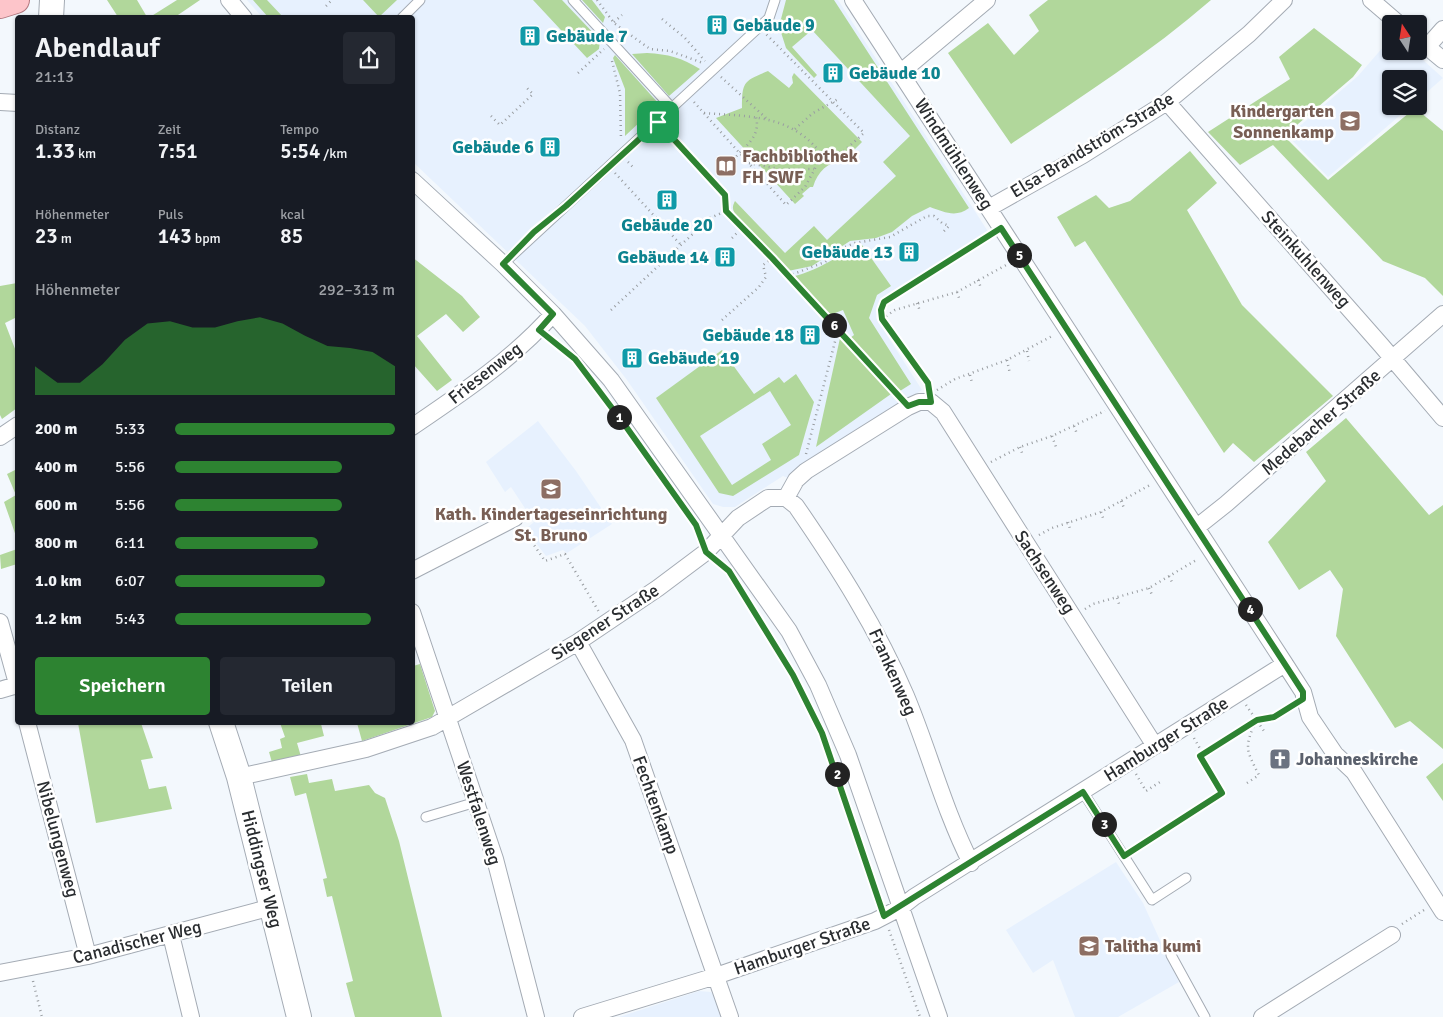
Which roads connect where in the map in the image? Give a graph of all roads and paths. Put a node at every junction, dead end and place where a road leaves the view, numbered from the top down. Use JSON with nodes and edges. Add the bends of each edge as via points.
{"nodes":[{"id":1,"x":16,"y":0,"type":"edge"},
{"id":2,"x":52,"y":0,"type":"edge"},
{"id":3,"x":229,"y":0,"type":"edge"},
{"id":4,"x":332,"y":0,"type":"edge"},
{"id":5,"x":420,"y":0,"type":"edge"},
{"id":6,"x":573,"y":0,"type":"edge"},
{"id":7,"x":597,"y":0,"type":"edge"},
{"id":8,"x":775,"y":0,"type":"edge"},
{"id":9,"x":853,"y":0,"type":"edge"},
{"id":10,"x":987,"y":0,"type":"edge"},
{"id":11,"x":1284,"y":0,"type":"edge"},
{"id":12,"x":1371,"y":0,"type":"edge"},
{"id":13,"x":0,"y":5,"type":"edge"},
{"id":14,"x":326,"y":6,"type":"dead end"},
{"id":15,"x":51,"y":15,"type":"edge"},
{"id":16,"x":242,"y":15,"type":"edge"},
{"id":17,"x":405,"y":15,"type":"edge"},
{"id":18,"x":622,"y":15,"type":"dead end"},
{"id":19,"x":1388,"y":15,"type":"edge"},
{"id":20,"x":662,"y":19,"type":"dead end"},
{"id":21,"x":614,"y":22,"type":"junction"},
{"id":22,"x":1443,"y":29,"type":"edge"},
{"id":23,"x":766,"y":33,"type":"dead end"},
{"id":24,"x":607,"y":39,"type":"junction"},
{"id":25,"x":1428,"y":40,"type":"edge"},
{"id":26,"x":1428,"y":47,"type":"edge"},
{"id":27,"x":604,"y":50,"type":"dead end"},
{"id":28,"x":1443,"y":60,"type":"edge"},
{"id":29,"x":713,"y":70,"type":"junction"},
{"id":30,"x":578,"y":73,"type":"dead end"},
{"id":31,"x":900,"y":73,"type":"junction"},
{"id":32,"x":525,"y":86,"type":"dead end"},
{"id":33,"x":840,"y":98,"type":"dead end"},
{"id":34,"x":693,"y":101,"type":"dead end"},
{"id":35,"x":833,"y":101,"type":"junction"},
{"id":36,"x":0,"y":102,"type":"edge"},
{"id":37,"x":1167,"y":102,"type":"junction"},
{"id":38,"x":15,"y":103,"type":"edge"},
{"id":39,"x":672,"y":109,"type":"junction"},
{"id":40,"x":704,"y":113,"type":"junction"},
{"id":41,"x":491,"y":116,"type":"dead end"},
{"id":42,"x":756,"y":117,"type":"junction"},
{"id":43,"x":766,"y":118,"type":"junction"},
{"id":44,"x":658,"y":122,"type":"junction"},
{"id":45,"x":795,"y":129,"type":"junction"},
{"id":46,"x":739,"y":153,"type":"junction"},
{"id":47,"x":621,"y":156,"type":"junction"},
{"id":48,"x":825,"y":159,"type":"junction"},
{"id":49,"x":733,"y":160,"type":"dead end"},
{"id":50,"x":748,"y":163,"type":"junction"},
{"id":51,"x":609,"y":166,"type":"junction"},
{"id":52,"x":814,"y":169,"type":"junction"},
{"id":53,"x":415,"y":183,"type":"edge"},
{"id":54,"x":989,"y":208,"type":"junction"},
{"id":55,"x":726,"y":211,"type":"junction"},
{"id":56,"x":742,"y":228,"type":"junction"},
{"id":57,"x":1001,"y":228,"type":"junction"},
{"id":58,"x":943,"y":232,"type":"dead end"},
{"id":59,"x":732,"y":238,"type":"dead end"},
{"id":60,"x":681,"y":245,"type":"junction"},
{"id":61,"x":1020,"y":257,"type":"junction"},
{"id":62,"x":772,"y":258,"type":"junction"},
{"id":63,"x":503,"y":264,"type":"junction"},
{"id":64,"x":788,"y":276,"type":"junction"},
{"id":65,"x":978,"y":280,"type":"junction"},
{"id":66,"x":981,"y":288,"type":"dead end"},
{"id":67,"x":957,"y":292,"type":"junction"},
{"id":68,"x":960,"y":301,"type":"dead end"},
{"id":69,"x":917,"y":303,"type":"junction"},
{"id":70,"x":611,"y":310,"type":"dead end"},
{"id":71,"x":920,"y":311,"type":"dead end"},
{"id":72,"x":553,"y":314,"type":"junction"},
{"id":73,"x":1443,"y":314,"type":"edge"},
{"id":74,"x":882,"y":319,"type":"junction"},
{"id":75,"x":722,"y":320,"type":"dead end"},
{"id":76,"x":1066,"y":328,"type":"junction"},
{"id":77,"x":539,"y":330,"type":"junction"},
{"id":78,"x":838,"y":330,"type":"junction"},
{"id":79,"x":1026,"y":351,"type":"junction"},
{"id":80,"x":568,"y":354,"type":"dead end"},
{"id":81,"x":1394,"y":359,"type":"junction"},
{"id":82,"x":1007,"y":360,"type":"junction"},
{"id":83,"x":1029,"y":361,"type":"dead end"},
{"id":84,"x":1010,"y":374,"type":"dead end"},
{"id":85,"x":970,"y":375,"type":"junction"},
{"id":86,"x":972,"y":383,"type":"dead end"},
{"id":87,"x":931,"y":402,"type":"junction"},
{"id":88,"x":1117,"y":405,"type":"junction"},
{"id":89,"x":908,"y":406,"type":"junction"},
{"id":90,"x":1443,"y":418,"type":"edge"},
{"id":91,"x":415,"y":425,"type":"edge"},
{"id":92,"x":1074,"y":426,"type":"junction"},
{"id":93,"x":15,"y":427,"type":"edge"},
{"id":94,"x":1077,"y":434,"type":"dead end"},
{"id":95,"x":1052,"y":436,"type":"junction"},
{"id":96,"x":0,"y":437,"type":"edge"},
{"id":97,"x":1020,"y":447,"type":"junction"},
{"id":98,"x":1056,"y":448,"type":"dead end"},
{"id":99,"x":1023,"y":456,"type":"dead end"},
{"id":100,"x":979,"y":469,"type":"junction"},
{"id":101,"x":806,"y":471,"type":"junction"},
{"id":102,"x":1164,"y":477,"type":"junction"},
{"id":103,"x":786,"y":498,"type":"junction"},
{"id":104,"x":1122,"y":501,"type":"junction"},
{"id":105,"x":1124,"y":508,"type":"dead end"},
{"id":106,"x":1101,"y":512,"type":"junction"},
{"id":107,"x":516,"y":518,"type":"joint"},
{"id":108,"x":1104,"y":521,"type":"dead end"},
{"id":109,"x":1068,"y":522,"type":"junction"},
{"id":110,"x":1197,"y":527,"type":"junction"},
{"id":111,"x":1070,"y":529,"type":"dead end"},
{"id":112,"x":722,"y":535,"type":"junction"},
{"id":113,"x":1027,"y":543,"type":"junction"},
{"id":114,"x":1212,"y":551,"type":"junction"},
{"id":115,"x":415,"y":568,"type":"edge"},
{"id":116,"x":1170,"y":576,"type":"junction"},
{"id":117,"x":1172,"y":582,"type":"dead end"},
{"id":118,"x":1149,"y":588,"type":"junction"},
{"id":119,"x":1152,"y":595,"type":"dead end"},
{"id":120,"x":1117,"y":598,"type":"junction"},
{"id":121,"x":750,"y":604,"type":"dead end"},
{"id":122,"x":1119,"y":604,"type":"dead end"},
{"id":123,"x":1073,"y":615,"type":"junction"},
{"id":124,"x":415,"y":621,"type":"edge"},
{"id":125,"x":0,"y":622,"type":"edge"},
{"id":126,"x":605,"y":623,"type":"junction"},
{"id":127,"x":578,"y":642,"type":"junction"},
{"id":128,"x":1285,"y":664,"type":"junction"},
{"id":129,"x":15,"y":678,"type":"edge"},
{"id":130,"x":15,"y":686,"type":"edge"},
{"id":131,"x":0,"y":690,"type":"edge"},
{"id":132,"x":1303,"y":699,"type":"junction"},
{"id":133,"x":1249,"y":710,"type":"dead end"},
{"id":134,"x":814,"y":716,"type":"dead end"},
{"id":135,"x":448,"y":718,"type":"junction"},
{"id":136,"x":1257,"y":720,"type":"junction"},
{"id":137,"x":28,"y":725,"type":"edge"},
{"id":138,"x":222,"y":725,"type":"edge"},
{"id":139,"x":1264,"y":731,"type":"dead end"},
{"id":140,"x":1195,"y":739,"type":"dead end"},
{"id":141,"x":825,"y":742,"type":"dead end"},
{"id":142,"x":1155,"y":746,"type":"junction"},
{"id":143,"x":1200,"y":756,"type":"junction"},
{"id":144,"x":1129,"y":762,"type":"junction"},
{"id":145,"x":239,"y":777,"type":"junction"},
{"id":146,"x":1160,"y":782,"type":"dead end"},
{"id":147,"x":1247,"y":783,"type":"dead end"},
{"id":148,"x":1083,"y":792,"type":"junction"},
{"id":149,"x":1203,"y":800,"type":"dead end"},
{"id":150,"x":476,"y":802,"type":"junction"},
{"id":151,"x":1205,"y":805,"type":"junction"},
{"id":152,"x":426,"y":817,"type":"dead end"},
{"id":153,"x":1124,"y":856,"type":"junction"},
{"id":154,"x":971,"y":863,"type":"junction"},
{"id":155,"x":1186,"y":878,"type":"dead end"},
{"id":156,"x":1440,"y":903,"type":"edge"},
{"id":157,"x":272,"y":907,"type":"junction"},
{"id":158,"x":900,"y":908,"type":"junction"},
{"id":159,"x":884,"y":916,"type":"junction"},
{"id":160,"x":172,"y":935,"type":"junction"},
{"id":161,"x":1392,"y":935,"type":"joint"},
{"id":162,"x":1171,"y":955,"type":"dead end"},
{"id":163,"x":88,"y":956,"type":"junction"},
{"id":164,"x":30,"y":968,"type":"junction"},
{"id":165,"x":0,"y":973,"type":"edge"},
{"id":166,"x":716,"y":976,"type":"junction"},
{"id":167,"x":42,"y":1017,"type":"edge"},
{"id":168,"x":191,"y":1017,"type":"edge"},
{"id":169,"x":299,"y":1017,"type":"edge"},
{"id":170,"x":536,"y":1017,"type":"edge"},
{"id":171,"x":582,"y":1017,"type":"edge"},
{"id":172,"x":730,"y":1017,"type":"edge"},
{"id":173,"x":920,"y":1017,"type":"edge"},
{"id":174,"x":939,"y":1017,"type":"edge"},
{"id":175,"x":1205,"y":1017,"type":"edge"},
{"id":176,"x":1262,"y":1017,"type":"edge"}],
"edges":[{"from":1,"to":13,"type":"main road"},
{"from":2,"to":15,"type":"main road"},
{"from":3,"to":16,"type":"street"},
{"from":4,"to":14,"type":"path"},
{"from":5,"to":17,"type":"lane"},
{"from":6,"to":24,"type":"lane"},
{"from":7,"to":21,"type":"path"},
{"from":8,"to":29,"type":"lane","via":[[769,18]]},
{"from":9,"to":31,"type":"street","name":"Windmühlenweg"},
{"from":10,"to":31,"type":"street"},
{"from":11,"to":37,"type":"street","name":"Elsa-Brandström-Straße","via":[[1249,34]]},
{"from":12,"to":19,"type":"street"},
{"from":18,"to":21,"type":"path"},
{"from":20,"to":21,"type":"path","via":[[685,38],[708,64],[670,51],[650,49]]},
{"from":21,"to":24,"type":"path"},
{"from":22,"to":25,"type":"street"},
{"from":23,"to":35,"type":"path"},
{"from":24,"to":39,"type":"lane"},
{"from":24,"to":47,"type":"path","via":[[620,92]]},
{"from":26,"to":28,"type":"street"},
{"from":27,"to":30,"type":"path"},
{"from":29,"to":39,"type":"lane"},
{"from":29,"to":43,"type":"path"},
{"from":31,"to":54,"type":"street","name":"Windmühlenweg"},
{"from":32,"to":41,"type":"path","via":[[533,94],[500,125]]},
{"from":33,"to":35,"type":"path"},
{"from":34,"to":40,"type":"path"},
{"from":35,"to":45,"type":"path"},
{"from":35,"to":48,"type":"path","via":[[864,133],[846,151]]},
{"from":36,"to":38,"type":"street"},
{"from":37,"to":54,"type":"street","name":"Elsa-Brandström-Straße","via":[[1083,155]]},
{"from":37,"to":81,"type":"street","name":"Steinkuhlenweg"},
{"from":39,"to":44,"type":"lane"},
{"from":40,"to":42,"type":"path"},
{"from":40,"to":46,"type":"path"},
{"from":42,"to":43,"type":"path"},
{"from":42,"to":46,"type":"path","via":[[756,135]]},
{"from":43,"to":45,"type":"path"},
{"from":44,"to":47,"type":"lane"},
{"from":44,"to":55,"type":"path","via":[[725,195]]},
{"from":45,"to":48,"type":"path","via":[[815,144]]},
{"from":46,"to":49,"type":"path"},
{"from":46,"to":50,"type":"path"},
{"from":47,"to":51,"type":"lane"},
{"from":48,"to":52,"type":"path"},
{"from":50,"to":52,"type":"path","via":[[780,169]]},
{"from":50,"to":52,"type":"path","via":[[786,205],[805,188]]},
{"from":51,"to":60,"type":"path"},
{"from":51,"to":63,"type":"lane"},
{"from":53,"to":63,"type":"street"},
{"from":54,"to":57,"type":"street","name":"Windmühlenweg"},
{"from":55,"to":56,"type":"path"},
{"from":55,"to":60,"type":"path","via":[[710,218]]},
{"from":56,"to":59,"type":"path"},
{"from":56,"to":62,"type":"path"},
{"from":57,"to":61,"type":"street","name":"Windmühlenweg"},
{"from":57,"to":74,"type":"path","via":[[884,302]]},
{"from":58,"to":64,"type":"path","via":[[949,226],[934,216],[926,216],[890,237],[840,248],[825,262]]},
{"from":60,"to":70,"type":"path"},
{"from":61,"to":65,"type":"path"},
{"from":61,"to":76,"type":"street","name":"Windmühlenweg"},
{"from":62,"to":64,"type":"path"},
{"from":62,"to":75,"type":"path","via":[[763,265],[766,277],[759,287]]},
{"from":63,"to":72,"type":"street"},
{"from":64,"to":78,"type":"path"},
{"from":65,"to":66,"type":"path"},
{"from":65,"to":67,"type":"path"},
{"from":67,"to":68,"type":"path"},
{"from":67,"to":69,"type":"path"},
{"from":69,"to":71,"type":"path"},
{"from":69,"to":74,"type":"path","via":[[895,310]]},
{"from":72,"to":77,"type":"street","name":"Friesenweg"},
{"from":72,"to":112,"type":"street","via":[[611,380]]},
{"from":73,"to":81,"type":"street","name":"Medebacher Straße"},
{"from":74,"to":87,"type":"path","via":[[928,383]]},
{"from":76,"to":79,"type":"path"},
{"from":76,"to":88,"type":"street","name":"Windmühlenweg"},
{"from":77,"to":80,"type":"path"},
{"from":77,"to":91,"type":"street","name":"Friesenweg","via":[[478,382]]},
{"from":78,"to":89,"type":"path"},
{"from":78,"to":101,"type":"path","via":[[803,466]]},
{"from":79,"to":82,"type":"path"},
{"from":79,"to":83,"type":"path"},
{"from":81,"to":90,"type":"street","name":"Steinkuhlenweg"},
{"from":81,"to":110,"type":"street","name":"Medebacher Straße"},
{"from":82,"to":84,"type":"path"},
{"from":82,"to":85,"type":"path"},
{"from":85,"to":86,"type":"path"},
{"from":85,"to":87,"type":"path","via":[[955,378],[935,392]]},
{"from":87,"to":89,"type":"street"},
{"from":87,"to":100,"type":"street","name":"Sachsenweg","via":[[943,412]]},
{"from":88,"to":92,"type":"path"},
{"from":88,"to":102,"type":"street","name":"Windmühlenweg"},
{"from":89,"to":101,"type":"street"},
{"from":92,"to":94,"type":"path"},
{"from":92,"to":95,"type":"path"},
{"from":93,"to":96,"type":"street"},
{"from":95,"to":97,"type":"path"},
{"from":95,"to":98,"type":"path"},
{"from":97,"to":99,"type":"path"},
{"from":97,"to":100,"type":"path"},
{"from":100,"to":113,"type":"street","name":"Sachsenweg"},
{"from":101,"to":103,"type":"street","via":[[796,480]]},
{"from":102,"to":104,"type":"path"},
{"from":102,"to":110,"type":"street","name":"Windmühlenweg"},
{"from":103,"to":112,"type":"street","name":"Siegener Straße","via":[[768,498],[738,518]]},
{"from":103,"to":154,"type":"street","name":"Frankenweg","via":[[796,506],[847,580],[878,635],[906,696],[958,838]]},
{"from":104,"to":105,"type":"path"},
{"from":104,"to":106,"type":"path"},
{"from":106,"to":108,"type":"path"},
{"from":106,"to":109,"type":"path"},
{"from":107,"to":115,"type":"street"},
{"from":107,"to":126,"type":"path","via":[[545,561],[564,554]]},
{"from":109,"to":111,"type":"path"},
{"from":109,"to":113,"type":"path"},
{"from":110,"to":114,"type":"street","name":"Windmühlenweg"},
{"from":112,"to":126,"type":"street","name":"Siegener Straße","via":[[706,552]]},
{"from":112,"to":158,"type":"street","via":[[789,631],[818,685],[848,755]]},
{"from":113,"to":123,"type":"street","name":"Sachsenweg"},
{"from":114,"to":116,"type":"path"},
{"from":114,"to":128,"type":"street","name":"Windmühlenweg"},
{"from":116,"to":117,"type":"path"},
{"from":116,"to":118,"type":"path"},
{"from":118,"to":119,"type":"path"},
{"from":118,"to":120,"type":"path"},
{"from":120,"to":122,"type":"path"},
{"from":120,"to":123,"type":"path","via":[[1093,604]]},
{"from":121,"to":134,"type":"path"},
{"from":123,"to":142,"type":"street","name":"Sachsenweg"},
{"from":124,"to":135,"type":"street","name":"Westfalenweg"},
{"from":125,"to":129,"type":"street"},
{"from":126,"to":127,"type":"street","name":"Siegener Straße"},
{"from":127,"to":135,"type":"street","name":"Siegener Straße"},
{"from":127,"to":166,"type":"street","name":"Fechtenkamp","via":[[633,740]]},
{"from":128,"to":132,"type":"street","name":"Windmühlenweg","via":[[1303,692]]},
{"from":128,"to":142,"type":"street","name":"Hamburger Straße"},
{"from":130,"to":131,"type":"street"},
{"from":132,"to":136,"type":"path","via":[[1274,717]]},
{"from":132,"to":156,"type":"street","name":"Windmühlenweg","via":[[1310,717],[1335,754],[1354,772]]},
{"from":133,"to":136,"type":"path"},
{"from":135,"to":145,"type":"street","name":"Siegener Straße","via":[[432,727],[366,749]]},
{"from":135,"to":150,"type":"street","name":"Westfalenweg"},
{"from":136,"to":139,"type":"path"},
{"from":136,"to":143,"type":"path"},
{"from":136,"to":147,"type":"path","via":[[1247,751],[1259,775]]},
{"from":137,"to":163,"type":"street","name":"Nibelungenweg"},
{"from":138,"to":145,"type":"main road","name":"Hiddingser Weg"},
{"from":140,"to":143,"type":"path"},
{"from":141,"to":159,"type":"path"},
{"from":142,"to":144,"type":"street","name":"Hamburger Straße"},
{"from":143,"to":151,"type":"path","via":[[1222,793]]},
{"from":144,"to":146,"type":"path","via":[[1146,791]]},
{"from":144,"to":148,"type":"street","name":"Hamburger Straße"},
{"from":145,"to":157,"type":"main road","name":"Hiddingser Weg"},
{"from":148,"to":153,"type":"lane"},
{"from":148,"to":154,"type":"street","name":"Hamburger Straße"},
{"from":149,"to":151,"type":"path"},
{"from":150,"to":152,"type":"lane"},
{"from":150,"to":170,"type":"street","name":"Westfalenweg","via":[[495,859]]},
{"from":151,"to":153,"type":"path"},
{"from":153,"to":155,"type":"lane","via":[[1152,900]]},
{"from":154,"to":158,"type":"street","name":"Hamburger Straße"},
{"from":156,"to":161,"type":"path","via":[[1400,925]]},
{"from":157,"to":160,"type":"street","name":"Canadischer Weg"},
{"from":157,"to":169,"type":"main road","name":"Hiddingser Weg"},
{"from":158,"to":159,"type":"street","name":"Hamburger Straße"},
{"from":158,"to":174,"type":"street"},
{"from":159,"to":166,"type":"street","name":"Hamburger Straße"},
{"from":159,"to":173,"type":"path"},
{"from":160,"to":163,"type":"street","name":"Canadischer Weg"},
{"from":160,"to":168,"type":"street"},
{"from":161,"to":176,"type":"street"},
{"from":162,"to":175,"type":"lane"},
{"from":163,"to":164,"type":"street","name":"Canadischer Weg"},
{"from":164,"to":165,"type":"street","name":"Canadischer Weg"},
{"from":164,"to":167,"type":"path"},
{"from":166,"to":171,"type":"street","name":"Hamburger Straße"},
{"from":166,"to":172,"type":"street","name":"Fechtenkamp"}]}
